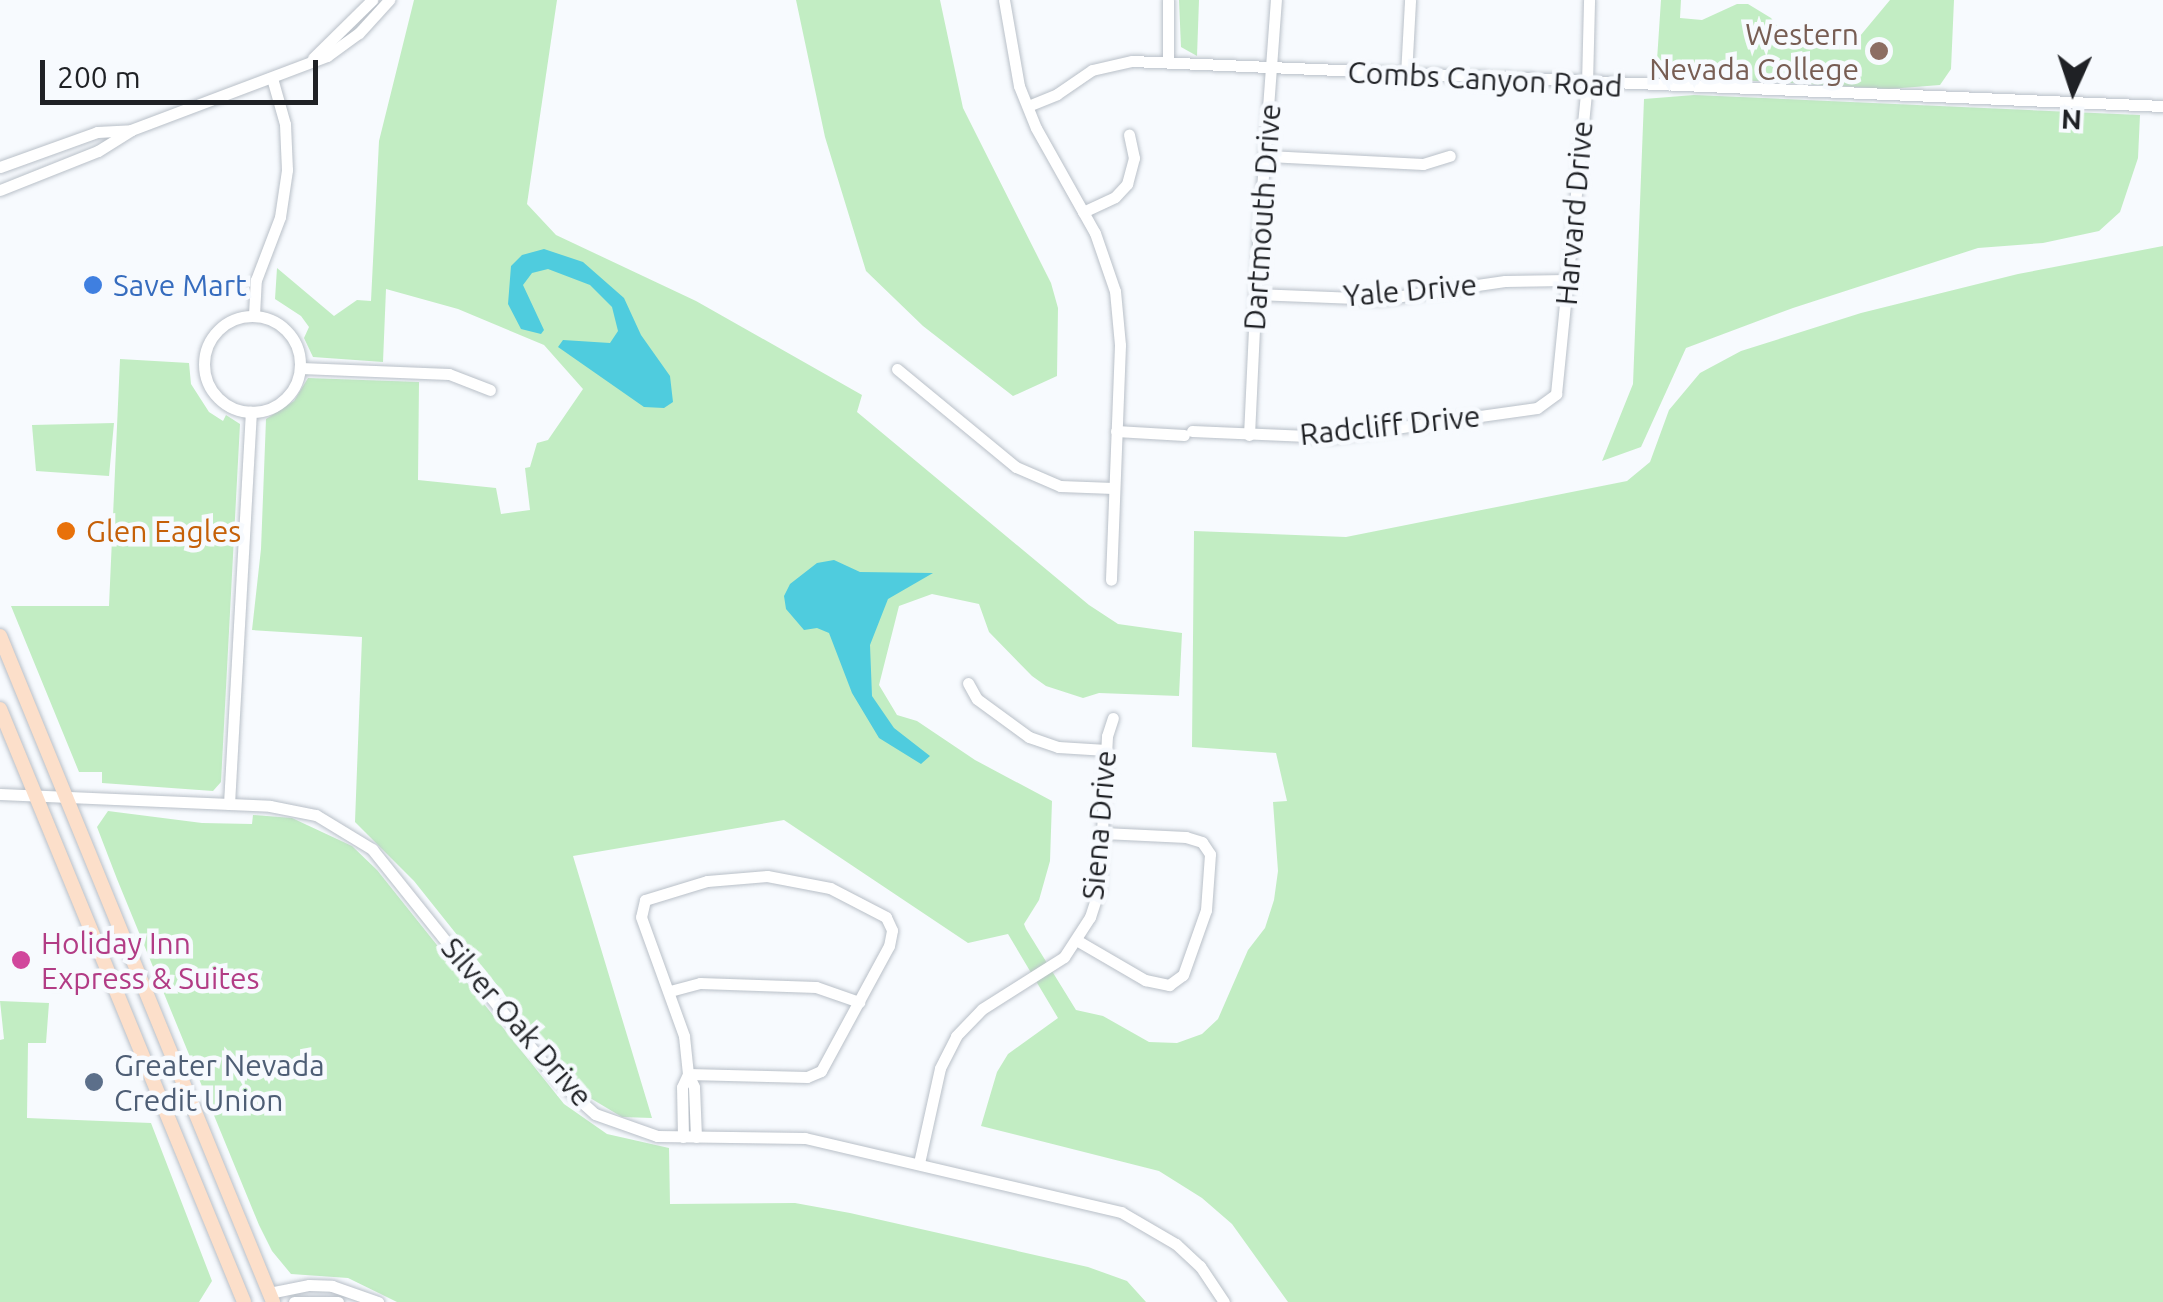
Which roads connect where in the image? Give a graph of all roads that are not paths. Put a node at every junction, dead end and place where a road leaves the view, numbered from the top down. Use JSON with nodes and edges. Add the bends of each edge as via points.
{"nodes":[{"id":1,"x":372,"y":0,"type":"edge"},
{"id":2,"x":389,"y":0,"type":"edge"},
{"id":3,"x":1004,"y":0,"type":"edge"},
{"id":4,"x":1168,"y":0,"type":"edge"},
{"id":5,"x":1276,"y":0,"type":"edge"},
{"id":6,"x":1410,"y":0,"type":"edge"},
{"id":7,"x":1588,"y":0,"type":"edge"},
{"id":8,"x":314,"y":58,"type":"junction"},
{"id":9,"x":1168,"y":62,"type":"junction"},
{"id":10,"x":1274,"y":69,"type":"junction"},
{"id":11,"x":1406,"y":75,"type":"junction"},
{"id":12,"x":272,"y":78,"type":"junction"},
{"id":13,"x":1587,"y":84,"type":"junction"},
{"id":14,"x":1028,"y":106,"type":"junction"},
{"id":15,"x":2163,"y":106,"type":"edge"},
{"id":16,"x":131,"y":130,"type":"junction"},
{"id":17,"x":1128,"y":136,"type":"dead end"},
{"id":18,"x":1268,"y":156,"type":"junction"},
{"id":19,"x":1450,"y":156,"type":"dead end"},
{"id":20,"x":0,"y":167,"type":"edge"},
{"id":21,"x":0,"y":190,"type":"edge"},
{"id":22,"x":1083,"y":212,"type":"junction"},
{"id":23,"x":1566,"y":280,"type":"junction"},
{"id":24,"x":1255,"y":294,"type":"junction"},
{"id":25,"x":254,"y":315,"type":"junction"},
{"id":26,"x":1562,"y":366,"type":"joint"},
{"id":27,"x":301,"y":368,"type":"junction"},
{"id":28,"x":897,"y":369,"type":"dead end"},
{"id":29,"x":490,"y":390,"type":"dead end"},
{"id":30,"x":252,"y":412,"type":"junction"},
{"id":31,"x":1116,"y":431,"type":"junction"},
{"id":32,"x":1250,"y":434,"type":"junction"},
{"id":33,"x":1113,"y":488,"type":"junction"},
{"id":34,"x":1111,"y":580,"type":"dead end"},
{"id":35,"x":0,"y":636,"type":"edge"},
{"id":36,"x":968,"y":683,"type":"dead end"},
{"id":37,"x":0,"y":709,"type":"edge"},
{"id":38,"x":1112,"y":718,"type":"dead end"},
{"id":39,"x":1106,"y":750,"type":"junction"},
{"id":40,"x":0,"y":794,"type":"edge"},
{"id":41,"x":50,"y":796,"type":"junction"},
{"id":42,"x":229,"y":804,"type":"junction"},
{"id":43,"x":1103,"y":833,"type":"junction"},
{"id":44,"x":1078,"y":940,"type":"junction"},
{"id":45,"x":670,"y":991,"type":"junction"},
{"id":46,"x":859,"y":1002,"type":"junction"},
{"id":47,"x":688,"y":1074,"type":"junction"},
{"id":48,"x":689,"y":1137,"type":"junction"},
{"id":49,"x":919,"y":1163,"type":"junction"},
{"id":50,"x":271,"y":1298,"type":"edge"},
{"id":51,"x":248,"y":1302,"type":"edge"},
{"id":52,"x":294,"y":1302,"type":"edge"},
{"id":53,"x":338,"y":1302,"type":"edge"},
{"id":54,"x":378,"y":1302,"type":"edge"},
{"id":55,"x":1224,"y":1302,"type":"edge"}],
"edges":[{"from":1,"to":8,"type":"street"},
{"from":2,"to":8,"type":"street","via":[[337,50]]},
{"from":3,"to":14,"type":"street"},
{"from":4,"to":9,"type":"street"},
{"from":5,"to":10,"type":"street","name":"Dartmouth Drive"},
{"from":6,"to":11,"type":"street"},
{"from":7,"to":13,"type":"street","name":"Harvard Drive"},
{"from":8,"to":12,"type":"street"},
{"from":9,"to":10,"type":"street","name":"Combs Canyon Road"},
{"from":9,"to":14,"type":"street","name":"Combs Canyon Road","via":[[1110,64]]},
{"from":10,"to":11,"type":"street","name":"Combs Canyon Road"},
{"from":10,"to":18,"type":"street","name":"Dartmouth Drive"},
{"from":11,"to":13,"type":"street","name":"Combs Canyon Road"},
{"from":12,"to":16,"type":"street"},
{"from":12,"to":25,"type":"street","via":[[285,124],[287,170],[280,216],[256,280]]},
{"from":13,"to":15,"type":"street","name":"Combs Canyon Road"},
{"from":13,"to":23,"type":"street","name":"Harvard Drive"},
{"from":14,"to":22,"type":"street"},
{"from":16,"to":20,"type":"street","via":[[97,132]]},
{"from":16,"to":21,"type":"street","via":[[98,151]]},
{"from":17,"to":22,"type":"street","via":[[1134,158],[1127,184]]},
{"from":18,"to":19,"type":"street","via":[[1423,164]]},
{"from":18,"to":24,"type":"street","name":"Dartmouth Drive"},
{"from":22,"to":31,"type":"street","via":[[1115,291]]},
{"from":23,"to":24,"type":"street","name":"Yale Drive","via":[[1504,281],[1381,298]]},
{"from":23,"to":26,"type":"street","name":"Harvard Drive"},
{"from":24,"to":32,"type":"street","name":"Dartmouth Drive"},
{"from":25,"to":27,"type":"street","via":[[289,332]]},
{"from":25,"to":30,"type":"street","via":[[219,328],[204,362],[217,397]]},
{"from":26,"to":32,"type":"street","name":"Radcliff Drive","via":[[1556,394],[1537,408],[1331,436]]},
{"from":27,"to":29,"type":"street","via":[[449,374]]},
{"from":27,"to":30,"type":"street","via":[[285,400]]},
{"from":28,"to":33,"type":"street","via":[[1016,467],[1060,486]]},
{"from":30,"to":42,"type":"street"},
{"from":31,"to":32,"type":"street","name":"Radcliff Drive"},
{"from":31,"to":33,"type":"street"},
{"from":33,"to":34,"type":"street"},
{"from":35,"to":41,"type":"main road"},
{"from":36,"to":39,"type":"street","via":[[977,700],[1030,737],[1058,747]]},
{"from":37,"to":41,"type":"main road"},
{"from":38,"to":39,"type":"street","name":"Siena Drive"},
{"from":39,"to":43,"type":"street","name":"Siena Drive"},
{"from":40,"to":41,"type":"street","name":"Silver Oak Drive"},
{"from":41,"to":42,"type":"street","name":"Silver Oak Drive"},
{"from":41,"to":50,"type":"main road"},
{"from":41,"to":51,"type":"main road"},
{"from":42,"to":48,"type":"street","name":"Silver Oak Drive","via":[[292,809],[357,836],[575,1099],[628,1129]]},
{"from":43,"to":44,"type":"street","name":"Siena Drive","via":[[1100,890]]},
{"from":43,"to":44,"type":"street","via":[[1202,842],[1210,854],[1206,910],[1183,975],[1170,986],[1145,980]]},
{"from":44,"to":49,"type":"street","name":"Siena Drive","via":[[1043,973],[982,1009],[956,1036],[940,1068]]},
{"from":45,"to":46,"type":"street","via":[[700,982],[816,987]]},
{"from":45,"to":46,"type":"street","via":[[641,917],[646,900],[707,881],[768,876],[830,888],[889,920],[891,940]]},
{"from":45,"to":47,"type":"street"},
{"from":46,"to":47,"type":"street","via":[[824,1068],[812,1076]]},
{"from":47,"to":48,"type":"street","via":[[694,1087]]},
{"from":48,"to":49,"type":"street","name":"Silver Oak Drive","via":[[804,1138]]},
{"from":49,"to":55,"type":"street","name":"Silver Oak Drive","via":[[1135,1219],[1188,1255]]},
{"from":50,"to":51,"type":"main road"},
{"from":50,"to":54,"type":"street","via":[[309,1285]]},
{"from":52,"to":53,"type":"street"}]}
